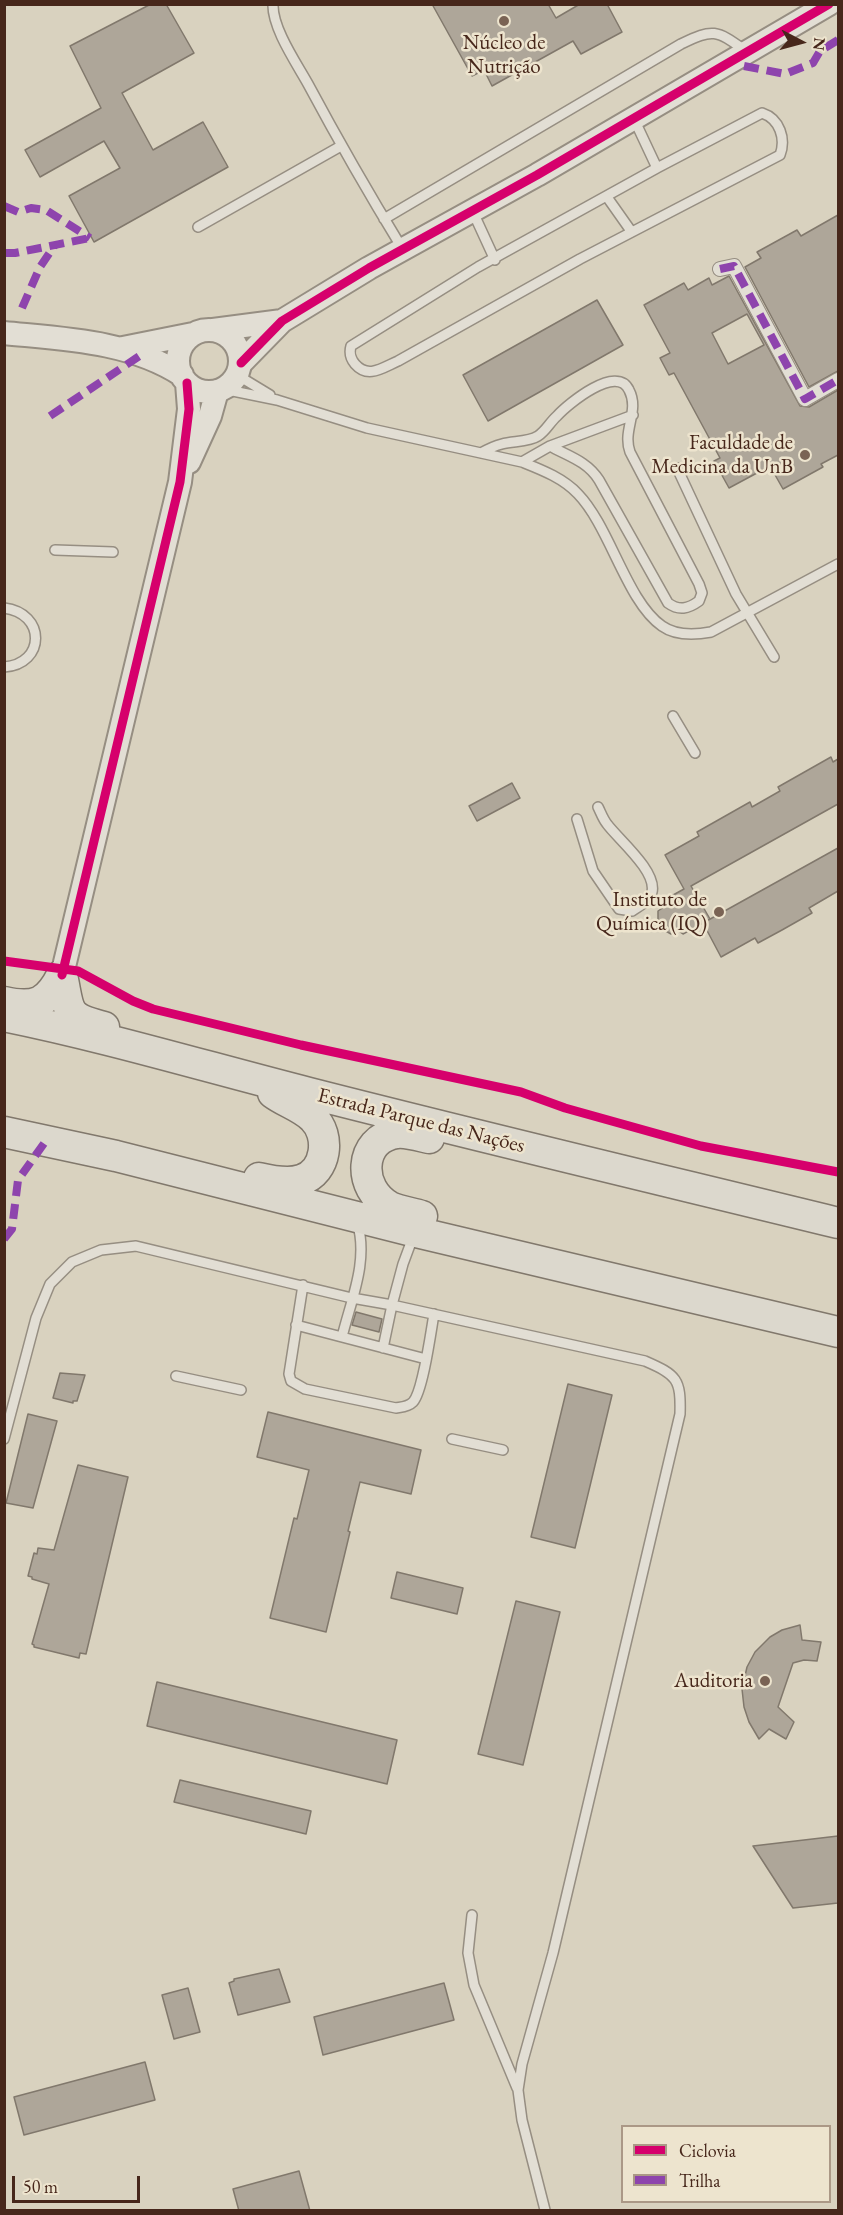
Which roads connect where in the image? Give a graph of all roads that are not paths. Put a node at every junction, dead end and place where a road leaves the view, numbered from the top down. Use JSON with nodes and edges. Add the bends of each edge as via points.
{"nodes":[{"id":1,"x":273,"y":4,"type":"edge"},
{"id":2,"x":829,"y":4,"type":"edge"},
{"id":3,"x":748,"y":52,"type":"junction"},
{"id":4,"x":634,"y":119,"type":"junction"},
{"id":5,"x":341,"y":146,"type":"junction"},
{"id":6,"x":657,"y":168,"type":"junction"},
{"id":7,"x":607,"y":197,"type":"junction"},
{"id":8,"x":472,"y":210,"type":"junction"},
{"id":9,"x":384,"y":219,"type":"junction"},
{"id":10,"x":198,"y":227,"type":"dead end"},
{"id":11,"x":631,"y":231,"type":"junction"},
{"id":12,"x":402,"y":248,"type":"junction"},
{"id":13,"x":495,"y":260,"type":"junction"},
{"id":14,"x":720,"y":269,"type":"dead end"},
{"id":15,"x":282,"y":321,"type":"junction"},
{"id":16,"x":203,"y":332,"type":"junction"},
{"id":17,"x":4,"y":333,"type":"edge"},
{"id":18,"x":123,"y":348,"type":"junction"},
{"id":19,"x":184,"y":379,"type":"junction"},
{"id":20,"x":229,"y":380,"type":"junction"},
{"id":21,"x":838,"y":381,"type":"edge"},
{"id":22,"x":277,"y":400,"type":"junction"},
{"id":23,"x":633,"y":415,"type":"junction"},
{"id":24,"x":550,"y":446,"type":"junction"},
{"id":25,"x":481,"y":453,"type":"junction"},
{"id":26,"x":522,"y":462,"type":"junction"},
{"id":27,"x":677,"y":468,"type":"dead end"},
{"id":28,"x":180,"y":482,"type":"junction"},
{"id":29,"x":55,"y":550,"type":"dead end"},
{"id":30,"x":112,"y":552,"type":"dead end"},
{"id":31,"x":838,"y":564,"type":"edge"},
{"id":32,"x":4,"y":608,"type":"edge"},
{"id":33,"x":747,"y":613,"type":"junction"},
{"id":34,"x":774,"y":657,"type":"dead end"},
{"id":35,"x":4,"y":668,"type":"edge"},
{"id":36,"x":673,"y":716,"type":"dead end"},
{"id":37,"x":695,"y":753,"type":"dead end"},
{"id":38,"x":598,"y":807,"type":"dead end"},
{"id":39,"x":577,"y":819,"type":"dead end"},
{"id":40,"x":62,"y":975,"type":"junction"},
{"id":41,"x":4,"y":1002,"type":"edge"},
{"id":42,"x":4,"y":1016,"type":"edge"},
{"id":43,"x":262,"y":1081,"type":"junction"},
{"id":44,"x":4,"y":1132,"type":"edge"},
{"id":45,"x":116,"y":1156,"type":"junction"},
{"id":46,"x":565,"y":1157,"type":"junction"},
{"id":47,"x":356,"y":1217,"type":"junction"},
{"id":48,"x":838,"y":1223,"type":"edge"},
{"id":49,"x":416,"y":1232,"type":"junction"},
{"id":50,"x":559,"y":1265,"type":"junction"},
{"id":51,"x":303,"y":1285,"type":"junction"},
{"id":52,"x":352,"y":1298,"type":"junction"},
{"id":53,"x":392,"y":1305,"type":"junction"},
{"id":54,"x":434,"y":1314,"type":"junction"},
{"id":55,"x":296,"y":1325,"type":"junction"},
{"id":56,"x":838,"y":1332,"type":"edge"},
{"id":57,"x":342,"y":1337,"type":"junction"},
{"id":58,"x":383,"y":1348,"type":"junction"},
{"id":59,"x":426,"y":1359,"type":"junction"},
{"id":60,"x":176,"y":1376,"type":"dead end"},
{"id":61,"x":241,"y":1389,"type":"dead end"},
{"id":62,"x":4,"y":1438,"type":"edge"},
{"id":63,"x":452,"y":1439,"type":"dead end"},
{"id":64,"x":503,"y":1450,"type":"dead end"},
{"id":65,"x":472,"y":1915,"type":"dead end"},
{"id":66,"x":518,"y":2090,"type":"junction"},
{"id":67,"x":545,"y":2211,"type":"edge"}],
"edges":[{"from":1,"to":5,"type":"lane","via":[[288,47]]},
{"from":2,"to":3,"type":"street"},
{"from":3,"to":4,"type":"street"},
{"from":3,"to":9,"type":"lane","via":[[722,35],[704,33]]},
{"from":4,"to":6,"type":"lane"},
{"from":4,"to":8,"type":"street"},
{"from":5,"to":9,"type":"lane"},
{"from":5,"to":10,"type":"lane"},
{"from":6,"to":7,"type":"lane"},
{"from":6,"to":11,"type":"lane","via":[[762,113],[780,128],[780,155]]},
{"from":7,"to":11,"type":"lane"},
{"from":7,"to":13,"type":"lane"},
{"from":8,"to":12,"type":"street"},
{"from":8,"to":13,"type":"lane"},
{"from":9,"to":12,"type":"lane"},
{"from":11,"to":13,"type":"lane","via":[[398,361],[370,373],[363,372],[352,361],[351,346]]},
{"from":12,"to":15,"type":"street"},
{"from":14,"to":21,"type":"street","via":[[734,266],[805,399]]},
{"from":15,"to":16,"type":"street"},
{"from":15,"to":20,"type":"street"},
{"from":16,"to":18,"type":"street"},
{"from":16,"to":19,"type":"street","via":[[183,345],[180,352],[179,368]]},
{"from":16,"to":20,"type":"street","via":[[228,335],[238,347]]},
{"from":17,"to":18,"type":"street"},
{"from":18,"to":19,"type":"street","via":[[170,367]]},
{"from":19,"to":20,"type":"street","via":[[206,392]]},
{"from":19,"to":28,"type":"street","via":[[189,409]]},
{"from":20,"to":22,"type":"lane"},
{"from":20,"to":22,"type":"lane"},
{"from":20,"to":28,"type":"street"},
{"from":22,"to":25,"type":"lane","via":[[367,428]]},
{"from":23,"to":24,"type":"lane"},
{"from":23,"to":24,"type":"lane","via":[[627,431],[628,446],[699,584],[701,597],[692,606],[680,609],[668,603],[594,472]]},
{"from":23,"to":25,"type":"lane","via":[[629,388],[622,381],[612,380],[568,406],[536,437],[503,443]]},
{"from":24,"to":26,"type":"lane"},
{"from":25,"to":26,"type":"lane"},
{"from":26,"to":33,"type":"lane","via":[[547,472],[579,495],[603,530],[638,596],[663,627],[694,635],[711,632]]},
{"from":27,"to":33,"type":"lane"},
{"from":28,"to":40,"type":"street"},
{"from":29,"to":30,"type":"lane"},
{"from":31,"to":33,"type":"lane"},
{"from":32,"to":35,"type":"lane","via":[[23,613],[36,638],[30,656],[22,663]]},
{"from":33,"to":34,"type":"lane"},
{"from":36,"to":37,"type":"lane"},
{"from":38,"to":39,"type":"lane","via":[[652,883],[650,897],[632,911],[618,909],[593,871]]},
{"from":40,"to":41,"type":"highway","via":[[37,1004]]},
{"from":40,"to":43,"type":"highway","via":[[68,1009],[75,1018],[241,1061]]},
{"from":42,"to":43,"type":"highway","name":"Estrada Parque das Nações"},
{"from":43,"to":45,"type":"highway","via":[[280,1098],[313,1118],[324,1135],[324,1155],[316,1170],[303,1180],[265,1179],[154,1154]]},
{"from":43,"to":46,"type":"highway","name":"Estrada Parque das Nações"},
{"from":44,"to":45,"type":"highway"},
{"from":45,"to":47,"type":"highway"},
{"from":46,"to":48,"type":"highway","name":"Estrada Parque das Nações"},
{"from":46,"to":50,"type":"highway","via":[[499,1153],[398,1133],[382,1138],[368,1156],[365,1176],[373,1193],[391,1207],[510,1240]]},
{"from":47,"to":49,"type":"highway"},
{"from":47,"to":52,"type":"lane","via":[[361,1253]]},
{"from":49,"to":50,"type":"highway"},
{"from":49,"to":53,"type":"lane"},
{"from":50,"to":56,"type":"highway"},
{"from":51,"to":52,"type":"lane"},
{"from":51,"to":55,"type":"lane"},
{"from":51,"to":62,"type":"lane","via":[[136,1246],[101,1250],[72,1262],[50,1284],[36,1318]]},
{"from":52,"to":53,"type":"lane"},
{"from":52,"to":57,"type":"lane"},
{"from":53,"to":54,"type":"lane"},
{"from":53,"to":58,"type":"lane"},
{"from":54,"to":59,"type":"lane"},
{"from":54,"to":66,"type":"lane","via":[[645,1361],[669,1372],[680,1392],[680,1414],[554,1953]]},
{"from":55,"to":57,"type":"lane"},
{"from":55,"to":59,"type":"lane","via":[[289,1374],[291,1381],[305,1389],[396,1408],[408,1406],[415,1400]]},
{"from":57,"to":58,"type":"lane"},
{"from":58,"to":59,"type":"lane"},
{"from":60,"to":61,"type":"lane"},
{"from":63,"to":64,"type":"lane"},
{"from":65,"to":66,"type":"lane","via":[[468,1953],[474,1985]]},
{"from":66,"to":67,"type":"lane"}]}
